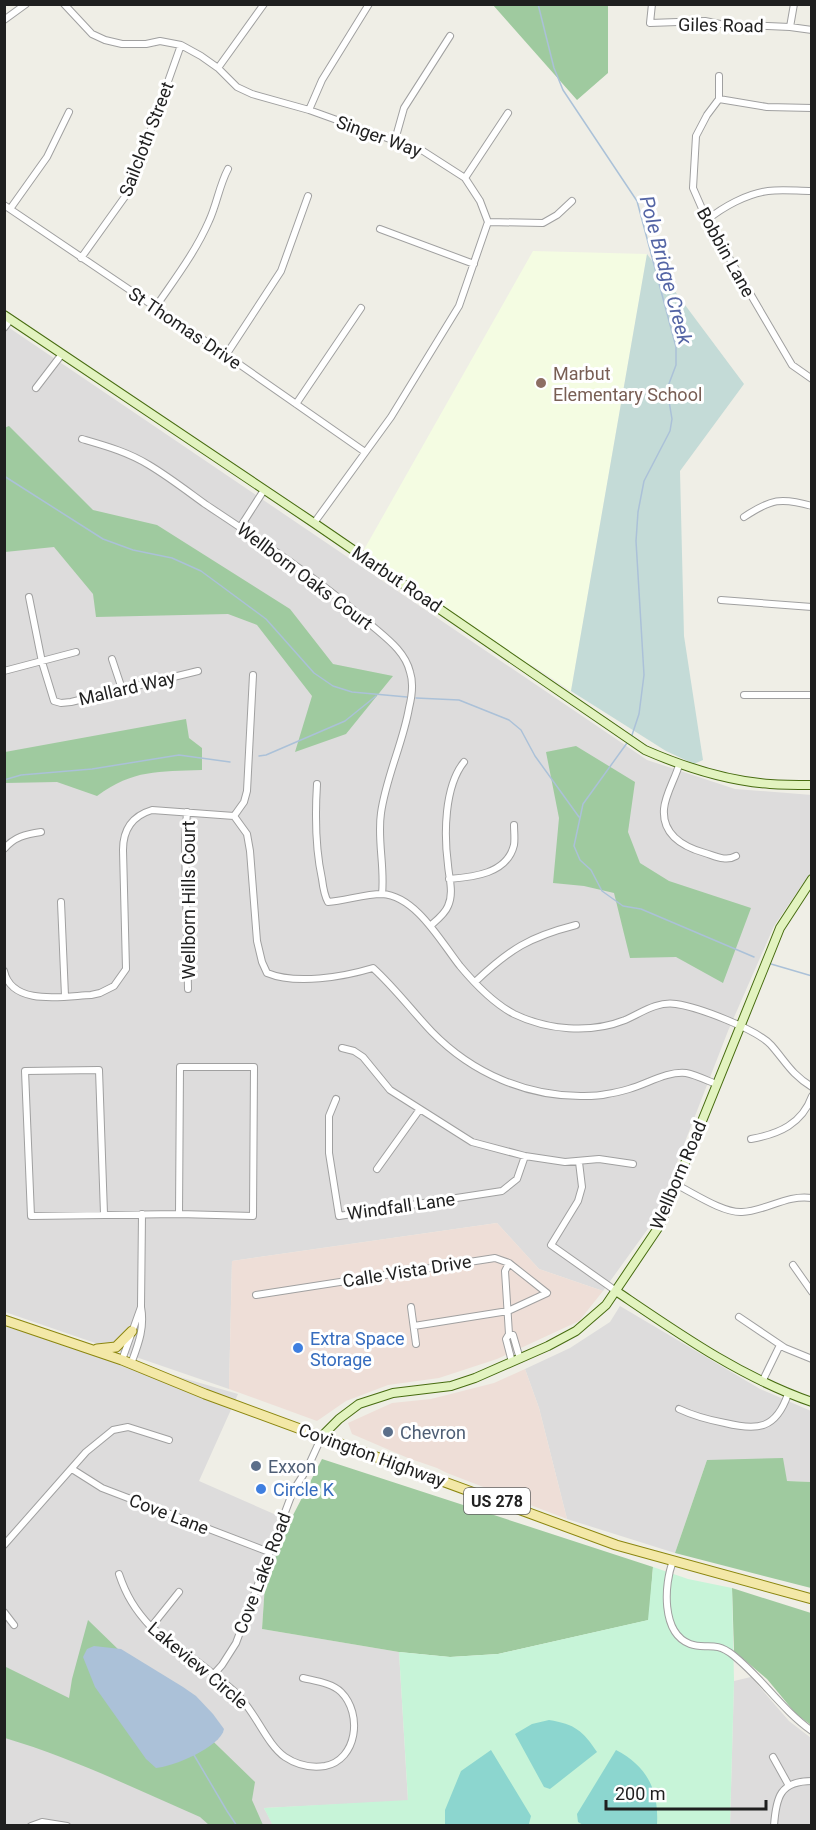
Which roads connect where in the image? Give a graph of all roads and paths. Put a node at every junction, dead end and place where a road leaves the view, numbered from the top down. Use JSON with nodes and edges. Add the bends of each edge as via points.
{"nodes":[{"id":1,"x":26,"y":4,"type":"edge"},
{"id":2,"x":64,"y":4,"type":"edge"},
{"id":3,"x":264,"y":4,"type":"edge"},
{"id":4,"x":369,"y":4,"type":"edge"},
{"id":5,"x":652,"y":4,"type":"edge"},
{"id":6,"x":794,"y":4,"type":"edge"},
{"id":7,"x":4,"y":20,"type":"edge"},
{"id":8,"x":790,"y":27,"type":"junction"},
{"id":9,"x":812,"y":30,"type":"edge"},
{"id":10,"x":450,"y":36,"type":"dead end"},
{"id":11,"x":181,"y":45,"type":"junction"},
{"id":12,"x":218,"y":68,"type":"junction"},
{"id":13,"x":719,"y":76,"type":"dead end"},
{"id":14,"x":719,"y":99,"type":"junction"},
{"id":15,"x":812,"y":108,"type":"edge"},
{"id":16,"x":309,"y":110,"type":"junction"},
{"id":17,"x":69,"y":112,"type":"dead end"},
{"id":18,"x":508,"y":113,"type":"dead end"},
{"id":19,"x":395,"y":140,"type":"junction"},
{"id":20,"x":228,"y":169,"type":"dead end"},
{"id":21,"x":465,"y":178,"type":"junction"},
{"id":22,"x":812,"y":191,"type":"edge"},
{"id":23,"x":308,"y":196,"type":"dead end"},
{"id":24,"x":572,"y":201,"type":"dead end"},
{"id":25,"x":7,"y":207,"type":"edge"},
{"id":26,"x":707,"y":220,"type":"junction"},
{"id":27,"x":488,"y":222,"type":"junction"},
{"id":28,"x":380,"y":229,"type":"dead end"},
{"id":29,"x":81,"y":258,"type":"junction"},
{"id":30,"x":474,"y":264,"type":"junction"},
{"id":31,"x":155,"y":308,"type":"junction"},
{"id":32,"x":361,"y":308,"type":"dead end"},
{"id":33,"x":8,"y":317,"type":"edge"},
{"id":34,"x":4,"y":328,"type":"edge"},
{"id":35,"x":62,"y":354,"type":"junction"},
{"id":36,"x":226,"y":355,"type":"junction"},
{"id":37,"x":812,"y":379,"type":"edge"},
{"id":38,"x":36,"y":388,"type":"dead end"},
{"id":39,"x":297,"y":404,"type":"junction"},
{"id":40,"x":82,"y":439,"type":"dead end"},
{"id":41,"x":365,"y":452,"type":"junction"},
{"id":42,"x":264,"y":490,"type":"junction"},
{"id":43,"x":812,"y":506,"type":"edge"},
{"id":44,"x":744,"y":517,"type":"dead end"},
{"id":45,"x":314,"y":523,"type":"junction"},
{"id":46,"x":241,"y":526,"type":"junction"},
{"id":47,"x":29,"y":597,"type":"dead end"},
{"id":48,"x":721,"y":600,"type":"dead end"},
{"id":49,"x":812,"y":607,"type":"edge"},
{"id":50,"x":76,"y":652,"type":"dead end"},
{"id":51,"x":112,"y":659,"type":"dead end"},
{"id":52,"x":42,"y":662,"type":"junction"},
{"id":53,"x":4,"y":670,"type":"edge"},
{"id":54,"x":198,"y":671,"type":"dead end"},
{"id":55,"x":253,"y":675,"type":"dead end"},
{"id":56,"x":122,"y":689,"type":"junction"},
{"id":57,"x":744,"y":695,"type":"dead end"},
{"id":58,"x":812,"y":695,"type":"edge"},
{"id":59,"x":464,"y":762,"type":"dead end"},
{"id":60,"x":679,"y":765,"type":"junction"},
{"id":61,"x":317,"y":784,"type":"dead end"},
{"id":62,"x":812,"y":785,"type":"edge"},
{"id":63,"x":187,"y":812,"type":"junction"},
{"id":64,"x":234,"y":816,"type":"junction"},
{"id":65,"x":514,"y":825,"type":"dead end"},
{"id":66,"x":41,"y":832,"type":"dead end"},
{"id":67,"x":4,"y":849,"type":"edge"},
{"id":68,"x":736,"y":856,"type":"dead end"},
{"id":69,"x":449,"y":879,"type":"junction"},
{"id":70,"x":812,"y":879,"type":"edge"},
{"id":71,"x":382,"y":894,"type":"junction"},
{"id":72,"x":61,"y":902,"type":"dead end"},
{"id":73,"x":576,"y":925,"type":"dead end"},
{"id":74,"x":430,"y":926,"type":"junction"},
{"id":75,"x":4,"y":971,"type":"edge"},
{"id":76,"x":475,"y":982,"type":"junction"},
{"id":77,"x":188,"y":989,"type":"dead end"},
{"id":78,"x":65,"y":996,"type":"junction"},
{"id":79,"x":740,"y":1026,"type":"junction"},
{"id":80,"x":342,"y":1048,"type":"dead end"},
{"id":81,"x":716,"y":1084,"type":"junction"},
{"id":82,"x":812,"y":1087,"type":"edge"},
{"id":83,"x":812,"y":1096,"type":"edge"},
{"id":84,"x":336,"y":1099,"type":"dead end"},
{"id":85,"x":420,"y":1109,"type":"junction"},
{"id":86,"x":752,"y":1139,"type":"dead end"},
{"id":87,"x":525,"y":1156,"type":"junction"},
{"id":88,"x":579,"y":1162,"type":"junction"},
{"id":89,"x":633,"y":1164,"type":"dead end"},
{"id":90,"x":377,"y":1169,"type":"dead end"},
{"id":91,"x":677,"y":1185,"type":"junction"},
{"id":92,"x":812,"y":1198,"type":"edge"},
{"id":93,"x":104,"y":1214,"type":"junction"},
{"id":94,"x":142,"y":1214,"type":"junction"},
{"id":95,"x":179,"y":1214,"type":"junction"},
{"id":96,"x":509,"y":1263,"type":"junction"},
{"id":97,"x":793,"y":1265,"type":"dead end"},
{"id":98,"x":616,"y":1291,"type":"junction"},
{"id":99,"x":812,"y":1292,"type":"edge"},
{"id":100,"x":256,"y":1295,"type":"dead end"},
{"id":101,"x":141,"y":1307,"type":"junction"},
{"id":102,"x":411,"y":1307,"type":"dead end"},
{"id":103,"x":508,"y":1311,"type":"junction"},
{"id":104,"x":739,"y":1317,"type":"dead end"},
{"id":105,"x":4,"y":1320,"type":"edge"},
{"id":106,"x":414,"y":1326,"type":"junction"},
{"id":107,"x":132,"y":1331,"type":"junction"},
{"id":108,"x":416,"y":1344,"type":"dead end"},
{"id":109,"x":780,"y":1345,"type":"junction"},
{"id":110,"x":90,"y":1349,"type":"junction"},
{"id":111,"x":812,"y":1359,"type":"edge"},
{"id":112,"x":516,"y":1361,"type":"junction"},
{"id":113,"x":127,"y":1362,"type":"junction"},
{"id":114,"x":762,"y":1382,"type":"junction"},
{"id":115,"x":788,"y":1394,"type":"junction"},
{"id":116,"x":812,"y":1402,"type":"edge"},
{"id":117,"x":680,"y":1409,"type":"dead end"},
{"id":118,"x":322,"y":1436,"type":"junction"},
{"id":119,"x":169,"y":1440,"type":"dead end"},
{"id":120,"x":72,"y":1469,"type":"junction"},
{"id":121,"x":4,"y":1545,"type":"edge"},
{"id":122,"x":269,"y":1552,"type":"junction"},
{"id":123,"x":673,"y":1562,"type":"junction"},
{"id":124,"x":119,"y":1574,"type":"dead end"},
{"id":125,"x":179,"y":1592,"type":"dead end"},
{"id":126,"x":812,"y":1599,"type":"edge"},
{"id":127,"x":4,"y":1612,"type":"edge"},
{"id":128,"x":14,"y":1625,"type":"dead end"},
{"id":129,"x":151,"y":1626,"type":"junction"},
{"id":130,"x":213,"y":1675,"type":"junction"},
{"id":131,"x":303,"y":1678,"type":"dead end"},
{"id":132,"x":812,"y":1731,"type":"edge"},
{"id":133,"x":772,"y":1757,"type":"dead end"},
{"id":134,"x":812,"y":1781,"type":"edge"},
{"id":135,"x":788,"y":1784,"type":"junction"},
{"id":136,"x":31,"y":1826,"type":"edge"},
{"id":137,"x":67,"y":1826,"type":"edge"},
{"id":138,"x":774,"y":1826,"type":"edge"}],
"edges":[{"from":1,"to":7,"type":"street"},
{"from":2,"to":11,"type":"street","name":"Singer Way","via":[[92,34],[105,40]]},
{"from":3,"to":12,"type":"street"},
{"from":4,"to":16,"type":"street","via":[[322,80]]},
{"from":5,"to":8,"type":"street","name":"Giles Road","via":[[650,23],[705,21]]},
{"from":6,"to":8,"type":"street"},
{"from":8,"to":9,"type":"street","name":"Giles Road"},
{"from":10,"to":19,"type":"street","via":[[404,108]]},
{"from":11,"to":12,"type":"street","name":"Singer Way"},
{"from":11,"to":29,"type":"street","name":"Sailcloth Street","via":[[129,191]]},
{"from":12,"to":16,"type":"street","name":"Singer Way","via":[[237,87],[252,94]]},
{"from":13,"to":14,"type":"street"},
{"from":14,"to":15,"type":"street","via":[[767,107]]},
{"from":14,"to":26,"type":"street","name":"Bobbin Lane","via":[[696,136],[692,163],[693,188]]},
{"from":16,"to":19,"type":"street","name":"Singer Way"},
{"from":17,"to":25,"type":"street","via":[[47,157]]},
{"from":18,"to":21,"type":"street"},
{"from":19,"to":21,"type":"street","name":"Singer Way","via":[[423,151]]},
{"from":20,"to":31,"type":"street","via":[[197,248]]},
{"from":21,"to":27,"type":"street","name":"Singer Way","via":[[477,194]]},
{"from":22,"to":26,"type":"street","via":[[770,190],[753,194]]},
{"from":23,"to":36,"type":"street","via":[[282,271]]},
{"from":24,"to":27,"type":"street","via":[[543,223]]},
{"from":25,"to":29,"type":"street","name":"St Thomas Drive"},
{"from":26,"to":37,"type":"street","name":"Bobbin Lane","via":[[792,365]]},
{"from":27,"to":30,"type":"street"},
{"from":28,"to":30,"type":"street"},
{"from":29,"to":31,"type":"street","name":"St Thomas Drive"},
{"from":30,"to":41,"type":"street","via":[[448,327]]},
{"from":31,"to":36,"type":"street","name":"St Thomas Drive"},
{"from":32,"to":39,"type":"street"},
{"from":33,"to":34,"type":"street"},
{"from":33,"to":35,"type":"street","name":"Marbut Road"},
{"from":35,"to":38,"type":"street"},
{"from":35,"to":42,"type":"street","name":"Marbut Road"},
{"from":36,"to":39,"type":"street","name":"St Thomas Drive"},
{"from":39,"to":41,"type":"street","name":"St Thomas Drive"},
{"from":40,"to":46,"type":"street","name":"Wellborn Oaks Court","via":[[122,451],[149,465]]},
{"from":41,"to":45,"type":"street"},
{"from":42,"to":45,"type":"street","name":"Marbut Road"},
{"from":42,"to":46,"type":"street"},
{"from":43,"to":44,"type":"street","via":[[787,500],[773,502]]},
{"from":45,"to":60,"type":"street","name":"Marbut Road","via":[[621,735]]},
{"from":46,"to":71,"type":"street","name":"Wellborn Oaks Court","via":[[342,599],[404,656],[413,690],[381,815]]},
{"from":47,"to":52,"type":"street","name":"Mallard Way"},
{"from":48,"to":49,"type":"street"},
{"from":50,"to":52,"type":"street"},
{"from":51,"to":56,"type":"street"},
{"from":52,"to":53,"type":"street"},
{"from":52,"to":56,"type":"street","name":"Mallard Way","via":[[54,700],[61,703]]},
{"from":54,"to":56,"type":"street","name":"Mallard Way"},
{"from":55,"to":64,"type":"street","via":[[247,791]]},
{"from":57,"to":58,"type":"street"},
{"from":59,"to":69,"type":"street","via":[[448,799],[445,825]]},
{"from":60,"to":62,"type":"street","name":"Marbut Road","via":[[768,784]]},
{"from":60,"to":68,"type":"street","via":[[664,809],[676,841],[722,858]]},
{"from":61,"to":71,"type":"street","via":[[315,830],[325,897],[328,902]]},
{"from":63,"to":64,"type":"street"},
{"from":63,"to":77,"type":"street","name":"Wellborn Hills Court"},
{"from":63,"to":78,"type":"street","via":[[143,812],[127,828],[123,844],[126,969],[109,990]]},
{"from":64,"to":81,"type":"street","via":[[247,834],[257,940],[267,973],[302,980],[373,968],[451,1049],[496,1077],[538,1092],[603,1095],[684,1073]]},
{"from":65,"to":69,"type":"street","via":[[514,844],[509,856],[494,870]]},
{"from":66,"to":67,"type":"street","via":[[23,835]]},
{"from":69,"to":74,"type":"street","via":[[449,906]]},
{"from":70,"to":79,"type":"street","name":"Wellborn Road","via":[[780,928]]},
{"from":71,"to":74,"type":"street","via":[[406,902]]},
{"from":72,"to":78,"type":"street"},
{"from":73,"to":76,"type":"street","via":[[525,942]]},
{"from":74,"to":76,"type":"street"},
{"from":75,"to":78,"type":"street","via":[[13,987],[25,994]]},
{"from":76,"to":79,"type":"street","via":[[513,1013],[548,1026],[605,1026],[663,1003],[673,1003]]},
{"from":79,"to":81,"type":"street","name":"Wellborn Road"},
{"from":79,"to":82,"type":"street","via":[[770,1044],[797,1078]]},
{"from":80,"to":85,"type":"street","via":[[363,1057],[390,1090]]},
{"from":81,"to":91,"type":"street","name":"Wellborn Road"},
{"from":83,"to":86,"type":"street","via":[[791,1125],[775,1134]]},
{"from":84,"to":87,"type":"street","name":"Windfall Lane","via":[[329,1116],[329,1154],[339,1216],[502,1191],[517,1179]]},
{"from":85,"to":87,"type":"street","via":[[472,1142]]},
{"from":85,"to":90,"type":"street"},
{"from":87,"to":88,"type":"street"},
{"from":88,"to":89,"type":"street","via":[[599,1159]]},
{"from":88,"to":98,"type":"street","via":[[582,1187],[578,1201],[551,1245]]},
{"from":91,"to":92,"type":"street","via":[[729,1211]]},
{"from":91,"to":98,"type":"street","name":"Wellborn Road","via":[[660,1225]]},
{"from":93,"to":93,"type":"street","via":[[31,1216],[25,1071],[99,1070]]},
{"from":93,"to":94,"type":"street"},
{"from":94,"to":95,"type":"street"},
{"from":94,"to":101,"type":"street"},
{"from":95,"to":95,"type":"street","via":[[253,1216],[254,1067],[180,1067]]},
{"from":96,"to":100,"type":"street","name":"Calle Vista Drive","via":[[495,1258]]},
{"from":96,"to":103,"type":"street","via":[[505,1271]]},
{"from":96,"to":103,"type":"street","via":[[547,1293]]},
{"from":97,"to":99,"type":"street"},
{"from":98,"to":112,"type":"street","name":"Wellborn Road","via":[[576,1331]]},
{"from":98,"to":114,"type":"street","via":[[724,1362]]},
{"from":101,"to":107,"type":"street"},
{"from":101,"to":113,"type":"street","via":[[141,1335]]},
{"from":102,"to":106,"type":"street"},
{"from":103,"to":106,"type":"street"},
{"from":103,"to":112,"type":"street"},
{"from":104,"to":109,"type":"street"},
{"from":105,"to":110,"type":"main road","name":"Covington Highway","number":"US 278"},
{"from":106,"to":108,"type":"street"},
{"from":107,"to":110,"type":"main road","via":[[116,1347]]},
{"from":107,"to":113,"type":"street"},
{"from":109,"to":111,"type":"street"},
{"from":109,"to":114,"type":"street"},
{"from":110,"to":113,"type":"main road","name":"Covington Highway","number":"US 278"},
{"from":112,"to":118,"type":"street","name":"Wellborn Road","via":[[451,1386],[369,1400],[349,1411]]},
{"from":113,"to":118,"type":"main road","name":"Covington Highway","number":"US 278"},
{"from":114,"to":115,"type":"street"},
{"from":115,"to":116,"type":"street"},
{"from":115,"to":117,"type":"street","via":[[773,1419],[756,1428],[696,1417]]},
{"from":118,"to":122,"type":"street","name":"Cove Lake Road","via":[[293,1491]]},
{"from":118,"to":123,"type":"main road","name":"Covington Highway","number":"US 278","via":[[616,1545]]},
{"from":119,"to":120,"type":"street","via":[[128,1427],[113,1430]]},
{"from":120,"to":121,"type":"street"},
{"from":120,"to":122,"type":"street","name":"Cove Lane","via":[[102,1488]]},
{"from":122,"to":130,"type":"street","name":"Cove Lake Road","via":[[236,1643]]},
{"from":123,"to":126,"type":"main road","name":"Covington Highway","number":"US 278"},
{"from":123,"to":132,"type":"street","via":[[667,1575],[666,1596],[668,1614],[678,1635],[690,1644],[716,1646],[732,1655]]},
{"from":124,"to":129,"type":"street","name":"Lakeview Circle","via":[[132,1604]]},
{"from":125,"to":129,"type":"street"},
{"from":127,"to":128,"type":"street"},
{"from":129,"to":130,"type":"street","name":"Lakeview Circle"},
{"from":130,"to":131,"type":"street","name":"Lakeview Circle","via":[[248,1706],[283,1755],[308,1767],[332,1764],[349,1751],[354,1728],[348,1700],[330,1685]]},
{"from":133,"to":135,"type":"street"},
{"from":134,"to":135,"type":"street"},
{"from":135,"to":138,"type":"street","via":[[778,1797]]},
{"from":136,"to":137,"type":"street","via":[[42,1822]]}]}
